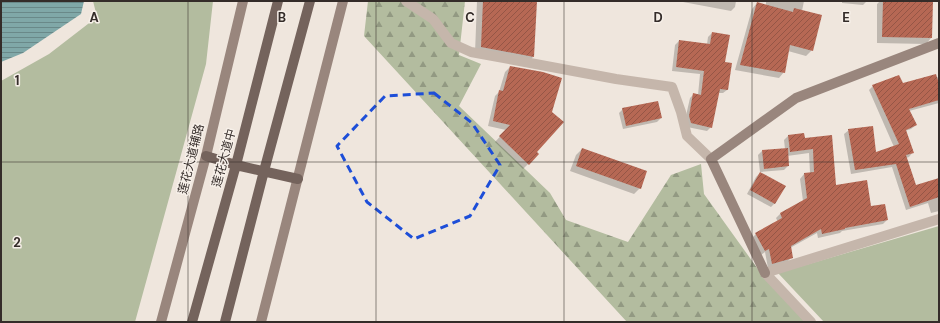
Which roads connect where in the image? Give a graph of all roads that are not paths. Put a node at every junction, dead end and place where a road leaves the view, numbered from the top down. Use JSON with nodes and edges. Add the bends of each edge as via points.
{"nodes":[{"id":1,"x":244,"y":1,"type":"edge"},
{"id":2,"x":278,"y":1,"type":"edge"},
{"id":3,"x":310,"y":1,"type":"edge"},
{"id":4,"x":343,"y":1,"type":"edge"},
{"id":5,"x":406,"y":1,"type":"edge"},
{"id":6,"x":939,"y":43,"type":"edge"},
{"id":7,"x":206,"y":156,"type":"junction"},
{"id":8,"x":711,"y":160,"type":"junction"},
{"id":9,"x":236,"y":165,"type":"junction"},
{"id":10,"x":264,"y":171,"type":"junction"},
{"id":11,"x":298,"y":180,"type":"junction"},
{"id":12,"x":939,"y":219,"type":"edge"},
{"id":13,"x":765,"y":272,"type":"junction"},
{"id":14,"x":161,"y":322,"type":"edge"},
{"id":15,"x":192,"y":322,"type":"edge"},
{"id":16,"x":225,"y":322,"type":"edge"},
{"id":17,"x":261,"y":322,"type":"edge"},
{"id":18,"x":811,"y":322,"type":"edge"}],
"edges":[{"from":1,"to":7,"type":"street","name":"莲花大道辅路"},
{"from":2,"to":9,"type":"main road","name":"莲花大道中"},
{"from":3,"to":10,"type":"main road"},
{"from":4,"to":11,"type":"street"},
{"from":5,"to":8,"type":"street","via":[[433,19],[451,43],[471,52],[672,87],[687,136]]},
{"from":6,"to":8,"type":"street","via":[[796,98]]},
{"from":7,"to":9,"type":"main road"},
{"from":7,"to":14,"type":"street","name":"莲花大道辅路"},
{"from":8,"to":13,"type":"street"},
{"from":9,"to":10,"type":"main road"},
{"from":9,"to":15,"type":"main road","name":"莲花大道中"},
{"from":10,"to":11,"type":"main road"},
{"from":10,"to":16,"type":"main road"},
{"from":11,"to":17,"type":"street"},
{"from":12,"to":13,"type":"street"},
{"from":13,"to":18,"type":"street"}]}
